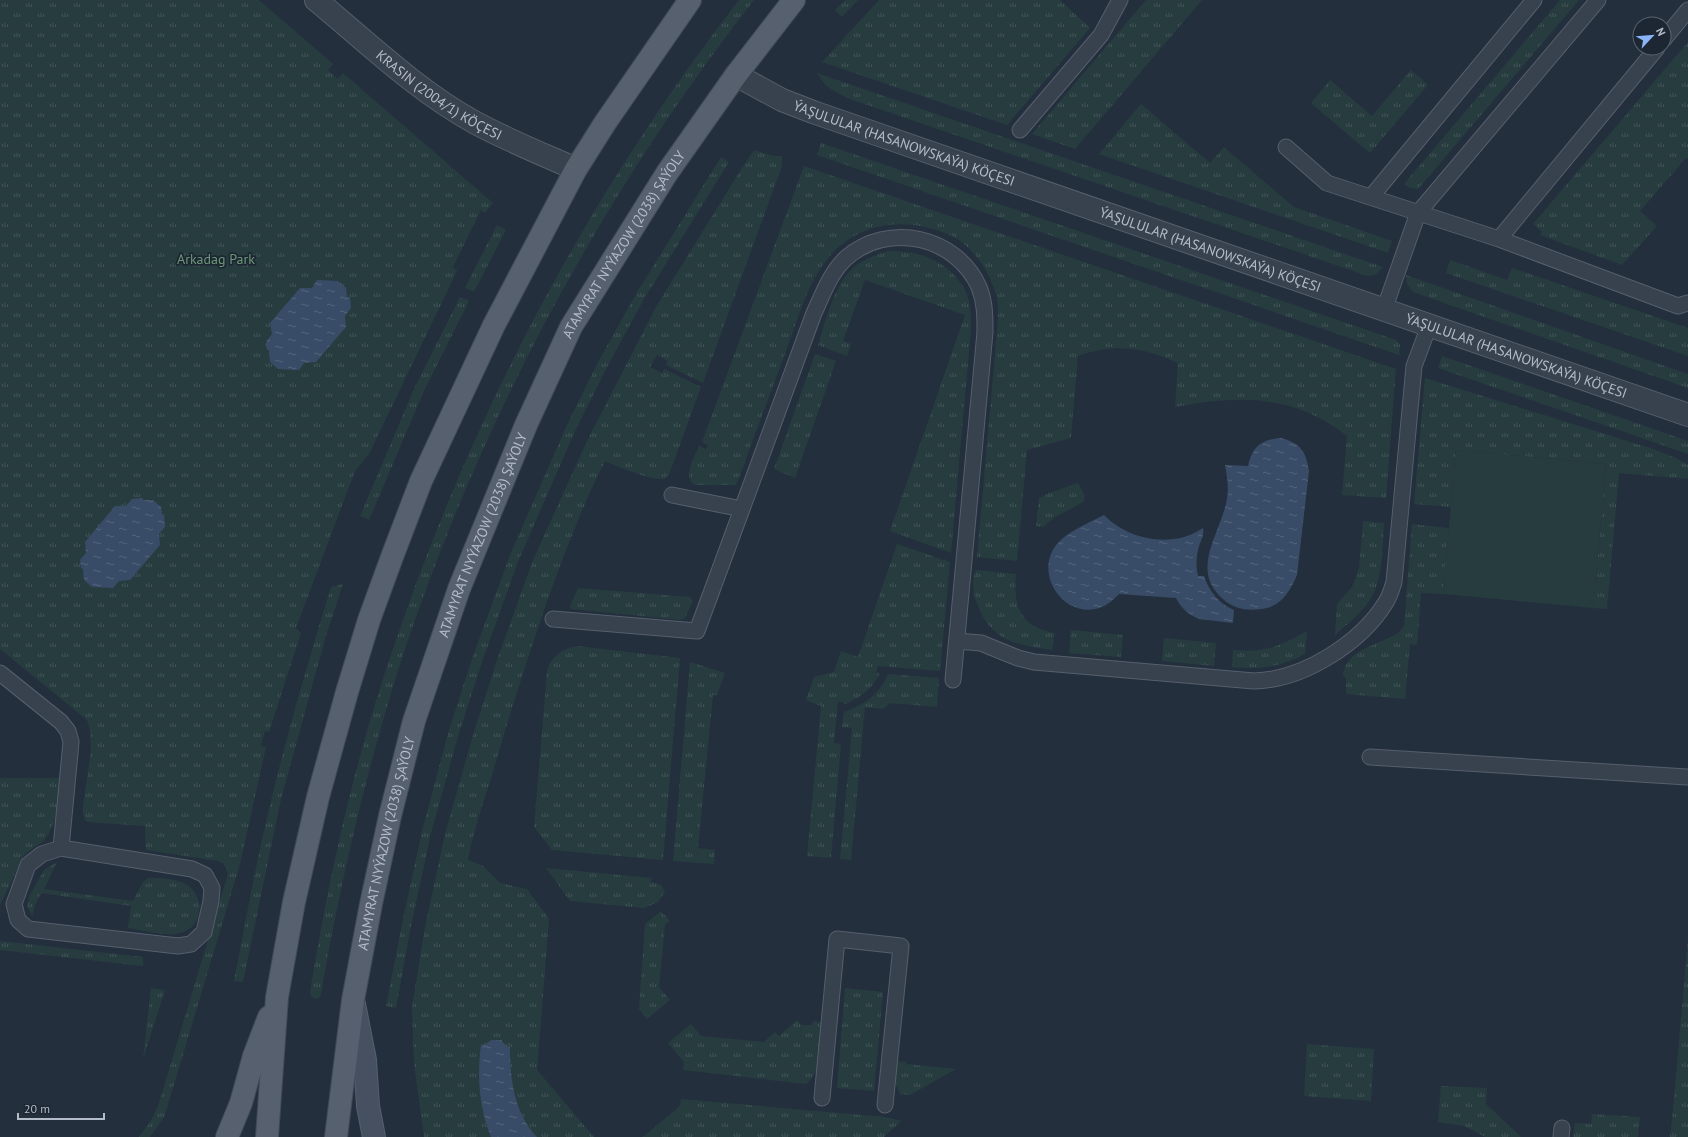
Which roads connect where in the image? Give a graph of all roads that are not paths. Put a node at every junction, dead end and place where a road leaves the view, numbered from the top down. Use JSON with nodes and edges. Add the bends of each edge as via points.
{"nodes":[{"id":1,"x":316,"y":0,"type":"edge"},
{"id":2,"x":690,"y":0,"type":"edge"},
{"id":3,"x":794,"y":0,"type":"edge"},
{"id":4,"x":1120,"y":0,"type":"edge"},
{"id":5,"x":1534,"y":0,"type":"edge"},
{"id":6,"x":1598,"y":0,"type":"edge"},
{"id":7,"x":1688,"y":10,"type":"edge"},
{"id":8,"x":1672,"y":29,"type":"edge"},
{"id":9,"x":1650,"y":56,"type":"edge"},
{"id":10,"x":736,"y":76,"type":"junction"},
{"id":11,"x":1020,"y":130,"type":"dead end"},
{"id":12,"x":1286,"y":147,"type":"dead end"},
{"id":13,"x":576,"y":169,"type":"junction"},
{"id":14,"x":1371,"y":197,"type":"junction"},
{"id":15,"x":1418,"y":213,"type":"junction"},
{"id":16,"x":1499,"y":239,"type":"junction"},
{"id":17,"x":1688,"y":303,"type":"edge"},
{"id":18,"x":1384,"y":310,"type":"junction"},
{"id":19,"x":1429,"y":326,"type":"junction"},
{"id":20,"x":1688,"y":415,"type":"edge"},
{"id":21,"x":672,"y":495,"type":"dead end"},
{"id":22,"x":742,"y":509,"type":"junction"},
{"id":23,"x":553,"y":619,"type":"dead end"},
{"id":24,"x":957,"y":641,"type":"junction"},
{"id":25,"x":0,"y":673,"type":"edge"},
{"id":26,"x":954,"y":680,"type":"dead end"},
{"id":27,"x":1370,"y":757,"type":"dead end"},
{"id":28,"x":1687,"y":777,"type":"dead end"},
{"id":29,"x":61,"y":848,"type":"junction"},
{"id":30,"x":277,"y":997,"type":"junction"},
{"id":31,"x":353,"y":1000,"type":"junction"},
{"id":32,"x":822,"y":1098,"type":"dead end"},
{"id":33,"x":885,"y":1105,"type":"dead end"},
{"id":34,"x":227,"y":1137,"type":"edge"},
{"id":35,"x":267,"y":1137,"type":"edge"},
{"id":36,"x":336,"y":1137,"type":"edge"},
{"id":37,"x":374,"y":1137,"type":"edge"}],
"edges":[{"from":1,"to":13,"type":"street","name":"KRASIN (2004/1) KÖÇESI","via":[[409,78],[444,103],[474,122]]},
{"from":2,"to":13,"type":"main road"},
{"from":3,"to":10,"type":"main road","name":"ATAMYRAT NYÝAZOW (2038) ŞAÝOLY"},
{"from":4,"to":11,"type":"lane","via":[[1101,35]]},
{"from":5,"to":14,"type":"lane"},
{"from":6,"to":15,"type":"lane"},
{"from":7,"to":8,"type":"lane"},
{"from":9,"to":16,"type":"lane"},
{"from":10,"to":18,"type":"street","name":"ÝAŞULULAR (HASANOWSKAÝA) KÖÇESI","via":[[782,100],[813,112]]},
{"from":10,"to":31,"type":"main road","name":"ATAMYRAT NYÝAZOW (2038) ŞAÝOLY","via":[[667,173],[571,327],[523,432],[460,589],[414,721],[390,816]]},
{"from":12,"to":14,"type":"lane","via":[[1327,183]]},
{"from":13,"to":30,"type":"main road","via":[[494,325],[421,481],[369,620],[318,797],[294,902]]},
{"from":14,"to":15,"type":"lane"},
{"from":15,"to":16,"type":"lane"},
{"from":15,"to":18,"type":"lane"},
{"from":16,"to":17,"type":"lane","via":[[1678,306]]},
{"from":18,"to":19,"type":"street","name":"ÝAŞULULAR (HASANOWSKAÝA) KÖÇESI"},
{"from":19,"to":20,"type":"street","name":"ÝAŞULULAR (HASANOWSKAÝA) KÖÇESI"},
{"from":19,"to":24,"type":"lane","via":[[1414,366],[1394,582],[1388,600],[1374,620],[1339,651],[1290,675],[1254,681],[1034,662],[981,644]]},
{"from":21,"to":22,"type":"lane"},
{"from":22,"to":23,"type":"lane","via":[[697,631]]},
{"from":22,"to":24,"type":"lane","via":[[814,313],[838,266],[854,252],[881,239],[910,238],[942,246],[954,254],[972,274],[985,310]]},
{"from":24,"to":26,"type":"lane"},
{"from":25,"to":29,"type":"lane","via":[[61,722],[68,731],[71,742]]},
{"from":27,"to":28,"type":"lane"},
{"from":29,"to":29,"type":"lane","via":[[42,854],[28,865],[14,904],[18,920],[28,929],[178,946],[192,944],[204,932],[212,888],[205,875],[192,869]]},
{"from":30,"to":34,"type":"main road"},
{"from":30,"to":35,"type":"main road"},
{"from":31,"to":36,"type":"main road","name":"ATAMYRAT NYÝAZOW (2038) ŞAÝOLY"},
{"from":31,"to":37,"type":"main road","via":[[365,1060],[368,1106]]},
{"from":32,"to":33,"type":"lane","via":[[837,940],[901,946]]}]}
